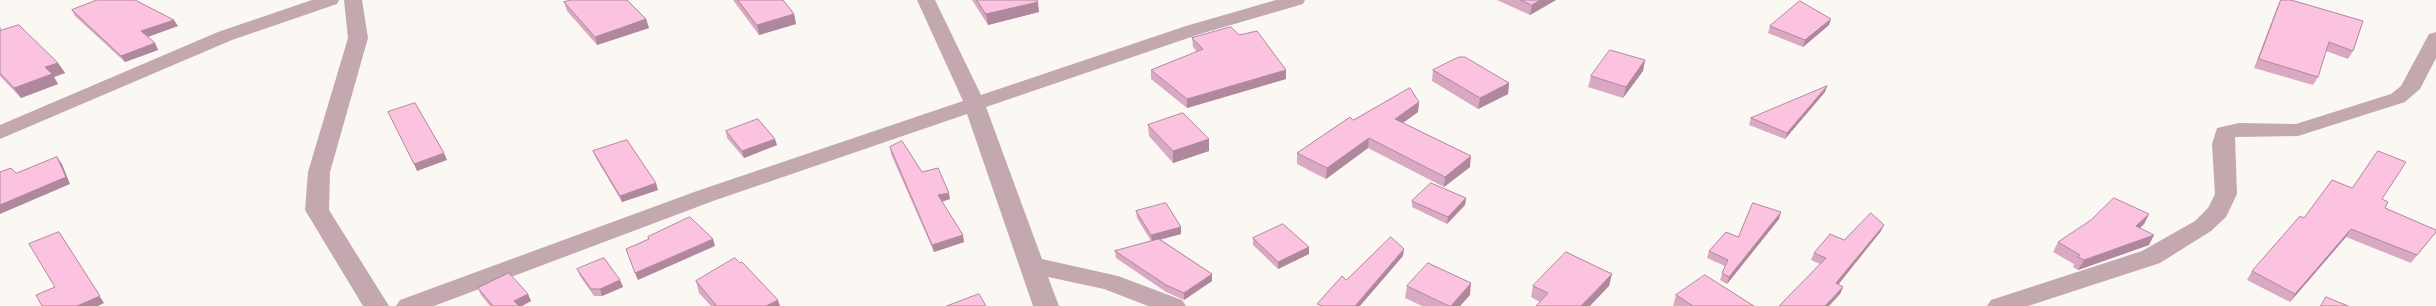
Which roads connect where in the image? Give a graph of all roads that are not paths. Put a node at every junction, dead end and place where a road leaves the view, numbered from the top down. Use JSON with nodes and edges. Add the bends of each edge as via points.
{"nodes":[{"id":1,"x":330,"y":0,"type":"edge"},
{"id":2,"x":353,"y":0,"type":"edge"},
{"id":3,"x":926,"y":0,"type":"edge"},
{"id":4,"x":1296,"y":0,"type":"edge"},
{"id":5,"x":2436,"y":38,"type":"edge"},
{"id":6,"x":974,"y":103,"type":"junction"},
{"id":7,"x":0,"y":133,"type":"edge"},
{"id":8,"x":1031,"y":265,"type":"junction"},
{"id":9,"x":376,"y":306,"type":"edge"},
{"id":10,"x":409,"y":306,"type":"edge"},
{"id":11,"x":1046,"y":306,"type":"edge"},
{"id":12,"x":1173,"y":306,"type":"edge"},
{"id":13,"x":2000,"y":306,"type":"edge"}],
"edges":[{"from":1,"to":7,"type":"street","via":[[225,36]]},
{"from":2,"to":9,"type":"street","via":[[358,38],[319,172],[317,210]]},
{"from":3,"to":6,"type":"street"},
{"from":4,"to":6,"type":"street","via":[[1193,30]]},
{"from":5,"to":13,"type":"street","via":[[2410,90],[2398,98],[2298,130],[2239,129],[2225,133],[2223,144],[2226,194],[2218,212],[2203,226],[2152,257]]},
{"from":6,"to":8,"type":"street"},
{"from":6,"to":10,"type":"street","via":[[705,196]]},
{"from":8,"to":11,"type":"street"},
{"from":8,"to":12,"type":"street","via":[[1109,282]]}]}
